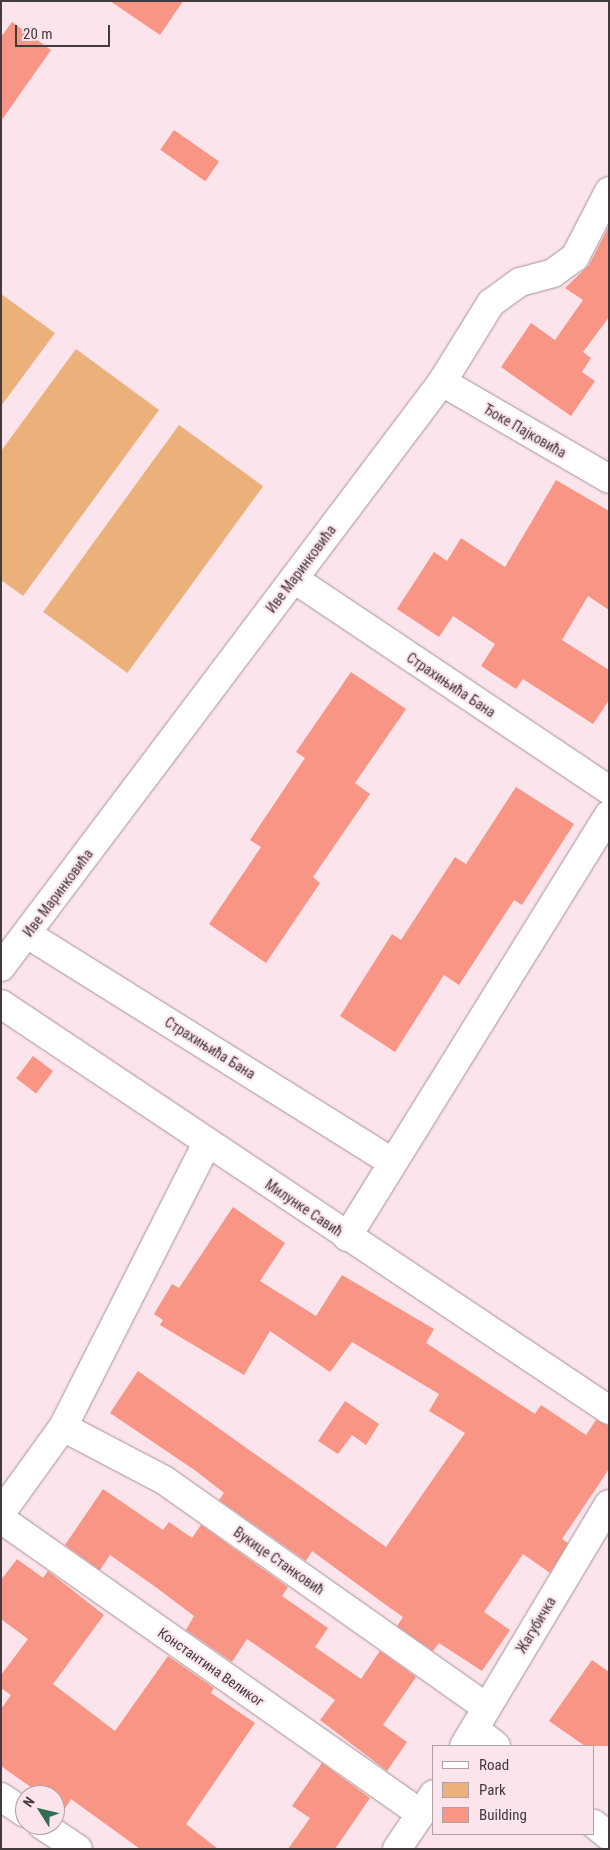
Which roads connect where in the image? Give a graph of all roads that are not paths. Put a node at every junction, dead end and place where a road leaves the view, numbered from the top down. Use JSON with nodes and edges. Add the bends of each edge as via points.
{"nodes":[{"id":1,"x":609,"y":191,"type":"edge"},
{"id":2,"x":442,"y":382,"type":"junction"},
{"id":3,"x":609,"y":479,"type":"edge"},
{"id":4,"x":294,"y":579,"type":"junction"},
{"id":5,"x":609,"y":790,"type":"edge"},
{"id":6,"x":609,"y":815,"type":"edge"},
{"id":7,"x":27,"y":934,"type":"junction"},
{"id":8,"x":1,"y":967,"type":"edge"},
{"id":9,"x":1,"y":1004,"type":"edge"},
{"id":10,"x":207,"y":1142,"type":"junction"},
{"id":11,"x":392,"y":1162,"type":"junction"},
{"id":12,"x":347,"y":1237,"type":"junction"},
{"id":13,"x":609,"y":1410,"type":"edge"},
{"id":14,"x":63,"y":1427,"type":"junction"},
{"id":15,"x":609,"y":1504,"type":"edge"},
{"id":16,"x":1,"y":1513,"type":"edge"},
{"id":17,"x":1,"y":1519,"type":"edge"},
{"id":18,"x":475,"y":1728,"type":"edge"},
{"id":19,"x":495,"y":1745,"type":"edge"},
{"id":20,"x":1,"y":1797,"type":"edge"},
{"id":21,"x":427,"y":1804,"type":"edge"},
{"id":22,"x":15,"y":1806,"type":"edge"},
{"id":23,"x":595,"y":1825,"type":"edge"},
{"id":24,"x":57,"y":1835,"type":"edge"},
{"id":25,"x":609,"y":1836,"type":"edge"},
{"id":26,"x":78,"y":1849,"type":"edge"},
{"id":27,"x":397,"y":1849,"type":"edge"}],
"edges":[{"from":1,"to":2,"type":"street","name":"Иве Маринковића","via":[[574,257],[553,273],[520,282],[491,303]]},
{"from":2,"to":3,"type":"street","name":"Ђоке Пајковића"},
{"from":2,"to":4,"type":"street","name":"Иве Маринковића"},
{"from":4,"to":5,"type":"street","name":"Страхињића Бана"},
{"from":4,"to":7,"type":"street","name":"Иве Маринковића"},
{"from":6,"to":11,"type":"street"},
{"from":7,"to":8,"type":"street","name":"Иве Маринковића"},
{"from":7,"to":11,"type":"street","name":"Страхињића Бана"},
{"from":9,"to":10,"type":"street","name":"Милунке Савић"},
{"from":10,"to":12,"type":"street","name":"Милунке Савић"},
{"from":10,"to":14,"type":"street"},
{"from":11,"to":12,"type":"street"},
{"from":12,"to":13,"type":"street","name":"Милунке Савић"},
{"from":14,"to":16,"type":"street"},
{"from":14,"to":18,"type":"street","name":"Вукице Станковић","via":[[164,1480]]},
{"from":15,"to":18,"type":"street","name":"Жагубичка"},
{"from":17,"to":21,"type":"street","name":"Константина Великог"},
{"from":18,"to":19,"type":"street","name":"Вукице Станковић"},
{"from":20,"to":22,"type":"street"},
{"from":21,"to":27,"type":"street"},
{"from":23,"to":25,"type":"street"},
{"from":24,"to":26,"type":"street"}]}
